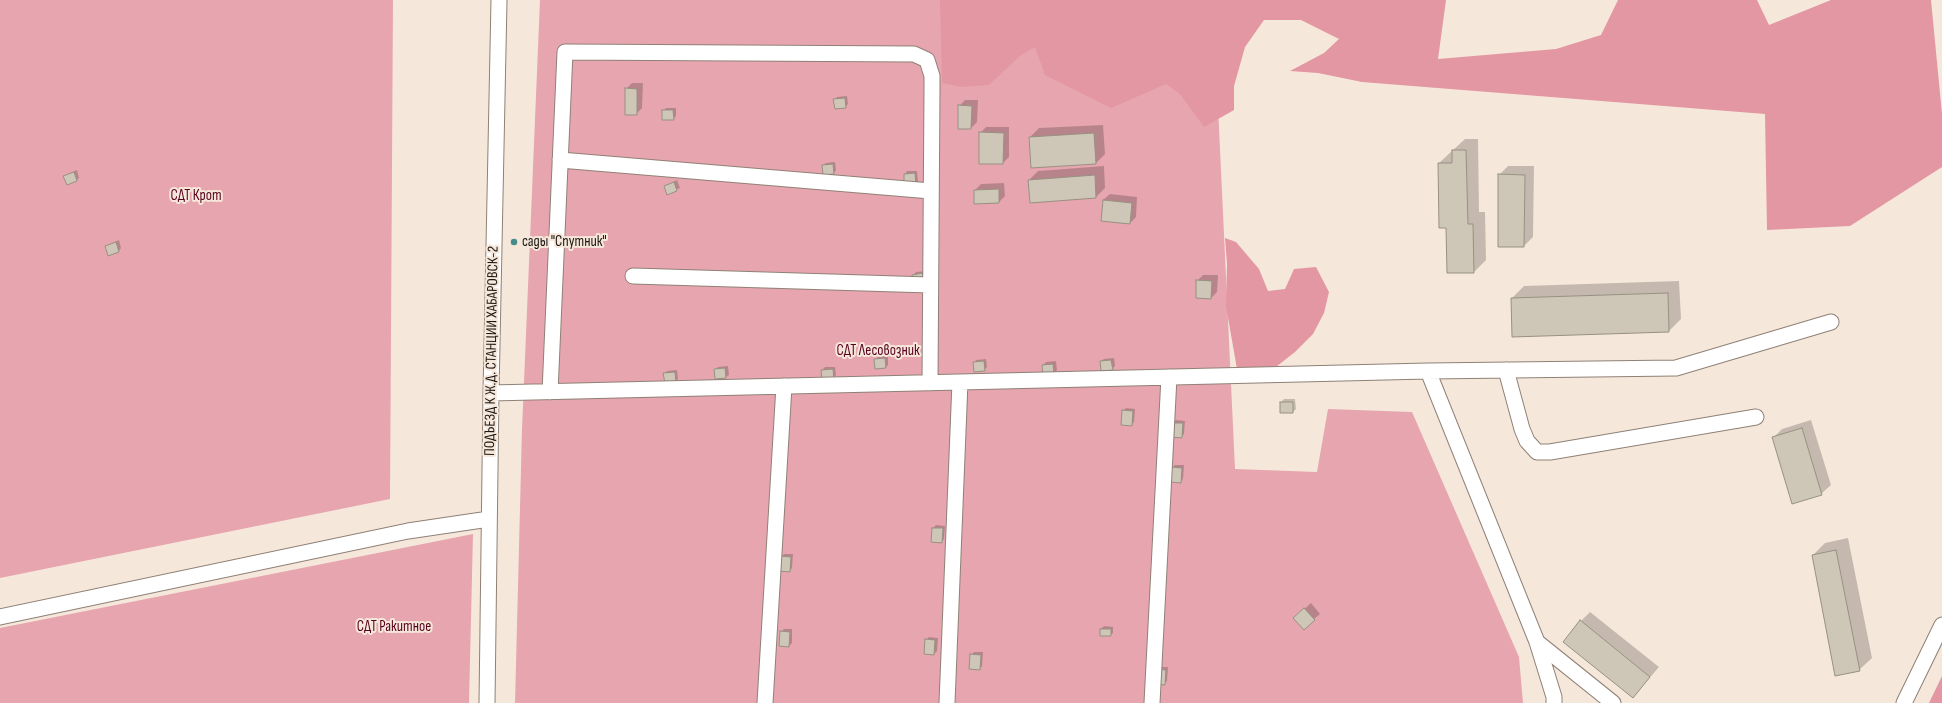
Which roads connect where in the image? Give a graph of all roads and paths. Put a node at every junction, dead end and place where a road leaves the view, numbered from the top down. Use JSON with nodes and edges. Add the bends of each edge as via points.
{"nodes":[{"id":1,"x":499,"y":0,"type":"edge"},
{"id":2,"x":560,"y":160,"type":"junction"},
{"id":3,"x":931,"y":192,"type":"junction"},
{"id":4,"x":633,"y":276,"type":"dead end"},
{"id":5,"x":930,"y":286,"type":"junction"},
{"id":6,"x":1831,"y":322,"type":"dead end"},
{"id":7,"x":1506,"y":370,"type":"junction"},
{"id":8,"x":1428,"y":371,"type":"junction"},
{"id":9,"x":1169,"y":377,"type":"junction"},
{"id":10,"x":960,"y":382,"type":"junction"},
{"id":11,"x":930,"y":383,"type":"junction"},
{"id":12,"x":784,"y":386,"type":"junction"},
{"id":13,"x":550,"y":392,"type":"junction"},
{"id":14,"x":491,"y":393,"type":"junction"},
{"id":15,"x":1756,"y":417,"type":"dead end"},
{"id":16,"x":489,"y":519,"type":"junction"},
{"id":17,"x":0,"y":617,"type":"edge"},
{"id":18,"x":1942,"y":625,"type":"edge"},
{"id":19,"x":1537,"y":642,"type":"junction"},
{"id":20,"x":487,"y":703,"type":"edge"},
{"id":21,"x":765,"y":703,"type":"edge"},
{"id":22,"x":947,"y":703,"type":"edge"},
{"id":23,"x":1152,"y":703,"type":"edge"},
{"id":24,"x":1554,"y":703,"type":"edge"},
{"id":25,"x":1613,"y":703,"type":"edge"},
{"id":26,"x":1904,"y":703,"type":"edge"}],
"edges":[{"from":1,"to":14,"type":"street","name":"ПОДЪЕЗД К Ж.Д. СТАНЦИИ ХАБАРОВСК-2"},
{"from":2,"to":3,"type":"street"},
{"from":2,"to":3,"type":"street","via":[[564,52],[914,54],[928,60],[932,76]]},
{"from":2,"to":13,"type":"street"},
{"from":3,"to":5,"type":"street"},
{"from":4,"to":5,"type":"street"},
{"from":5,"to":11,"type":"street"},
{"from":6,"to":7,"type":"street","via":[[1676,368]]},
{"from":7,"to":8,"type":"street"},
{"from":7,"to":15,"type":"street","via":[[1522,429],[1527,441],[1537,452],[1550,452]]},
{"from":8,"to":9,"type":"street"},
{"from":8,"to":19,"type":"street"},
{"from":9,"to":10,"type":"street"},
{"from":9,"to":23,"type":"street"},
{"from":10,"to":11,"type":"street"},
{"from":10,"to":22,"type":"street"},
{"from":11,"to":12,"type":"street"},
{"from":12,"to":13,"type":"street"},
{"from":12,"to":21,"type":"street"},
{"from":13,"to":14,"type":"street"},
{"from":14,"to":16,"type":"street","name":"ПОДЪЕЗД К Ж.Д. СТАНЦИИ ХАБАРОВСК-2"},
{"from":16,"to":17,"type":"street","via":[[408,531]]},
{"from":16,"to":20,"type":"street","name":"ПОДЪЕЗД К Ж.Д. СТАНЦИИ ХАБАРОВСК-2"},
{"from":18,"to":26,"type":"street"},
{"from":19,"to":24,"type":"street"},
{"from":19,"to":25,"type":"street"}]}
